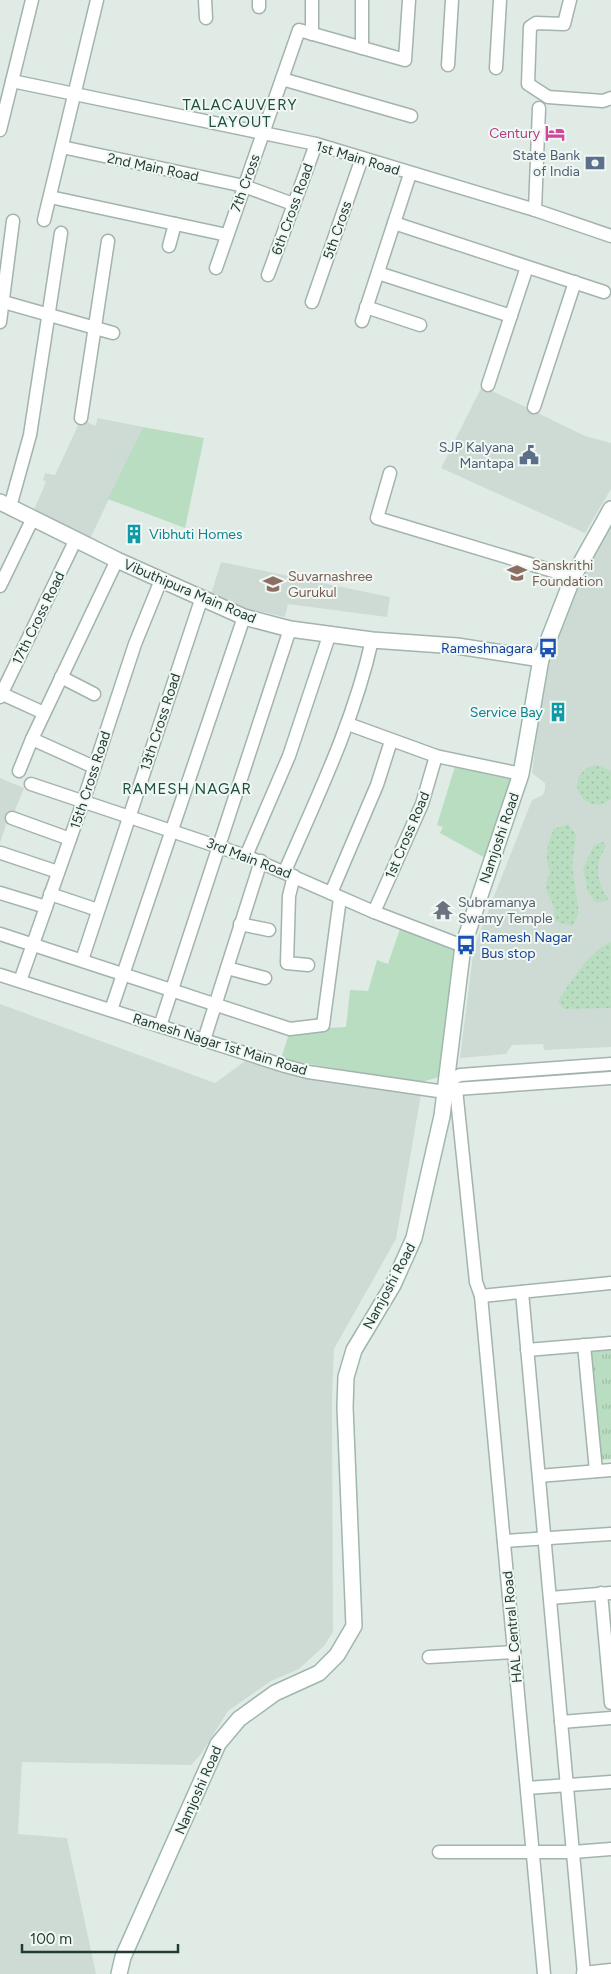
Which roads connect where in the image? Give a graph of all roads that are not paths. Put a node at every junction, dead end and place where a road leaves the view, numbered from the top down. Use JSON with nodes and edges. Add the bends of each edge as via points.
{"nodes":[{"id":1,"x":32,"y":0,"type":"edge"},
{"id":2,"x":98,"y":0,"type":"edge"},
{"id":3,"x":205,"y":0,"type":"edge"},
{"id":4,"x":312,"y":0,"type":"edge"},
{"id":5,"x":362,"y":0,"type":"edge"},
{"id":6,"x":409,"y":0,"type":"edge"},
{"id":7,"x":452,"y":0,"type":"edge"},
{"id":8,"x":500,"y":0,"type":"edge"},
{"id":9,"x":570,"y":0,"type":"edge"},
{"id":10,"x":206,"y":18,"type":"dead end"},
{"id":11,"x":312,"y":34,"type":"junction"},
{"id":12,"x":362,"y":48,"type":"junction"},
{"id":13,"x":448,"y":66,"type":"dead end"},
{"id":14,"x":496,"y":68,"type":"dead end"},
{"id":15,"x":282,"y":79,"type":"junction"},
{"id":16,"x":12,"y":81,"type":"junction"},
{"id":17,"x":75,"y":93,"type":"junction"},
{"id":18,"x":611,"y":98,"type":"edge"},
{"id":19,"x":539,"y":108,"type":"dead end"},
{"id":20,"x":411,"y":116,"type":"dead end"},
{"id":21,"x":2,"y":117,"type":"edge"},
{"id":22,"x":0,"y":130,"type":"edge"},
{"id":23,"x":264,"y":132,"type":"junction"},
{"id":24,"x":316,"y":144,"type":"junction"},
{"id":25,"x":62,"y":147,"type":"junction"},
{"id":26,"x":362,"y":158,"type":"junction"},
{"id":27,"x":410,"y":174,"type":"junction"},
{"id":28,"x":244,"y":186,"type":"junction"},
{"id":29,"x":50,"y":197,"type":"junction"},
{"id":30,"x":293,"y":204,"type":"junction"},
{"id":31,"x":535,"y":210,"type":"junction"},
{"id":32,"x":44,"y":220,"type":"dead end"},
{"id":33,"x":13,"y":221,"type":"dead end"},
{"id":34,"x":394,"y":223,"type":"junction"},
{"id":35,"x":175,"y":224,"type":"junction"},
{"id":36,"x":61,"y":233,"type":"dead end"},
{"id":37,"x":226,"y":235,"type":"junction"},
{"id":38,"x":611,"y":236,"type":"edge"},
{"id":39,"x":108,"y":241,"type":"dead end"},
{"id":40,"x":169,"y":246,"type":"dead end"},
{"id":41,"x":527,"y":267,"type":"junction"},
{"id":42,"x":216,"y":268,"type":"dead end"},
{"id":43,"x":378,"y":273,"type":"junction"},
{"id":44,"x":268,"y":275,"type":"dead end"},
{"id":45,"x":575,"y":282,"type":"junction"},
{"id":46,"x":604,"y":292,"type":"dead end"},
{"id":47,"x":1,"y":302,"type":"edge"},
{"id":48,"x":312,"y":302,"type":"dead end"},
{"id":49,"x":366,"y":307,"type":"junction"},
{"id":50,"x":48,"y":315,"type":"junction"},
{"id":51,"x":511,"y":316,"type":"junction"},
{"id":52,"x":362,"y":321,"type":"dead end"},
{"id":53,"x":0,"y":322,"type":"edge"},
{"id":54,"x":420,"y":324,"type":"dead end"},
{"id":55,"x":94,"y":328,"type":"junction"},
{"id":56,"x":113,"y":333,"type":"dead end"},
{"id":57,"x":488,"y":385,"type":"dead end"},
{"id":58,"x":534,"y":407,"type":"dead end"},
{"id":59,"x":81,"y":418,"type":"dead end"},
{"id":60,"x":390,"y":472,"type":"dead end"},
{"id":61,"x":5,"y":505,"type":"edge"},
{"id":62,"x":611,"y":508,"type":"edge"},
{"id":63,"x":33,"y":518,"type":"junction"},
{"id":64,"x":76,"y":539,"type":"junction"},
{"id":65,"x":117,"y":560,"type":"junction"},
{"id":66,"x":573,"y":577,"type":"junction"},
{"id":67,"x":161,"y":580,"type":"junction"},
{"id":68,"x":0,"y":586,"type":"edge"},
{"id":69,"x":202,"y":597,"type":"junction"},
{"id":70,"x":244,"y":617,"type":"junction"},
{"id":71,"x":290,"y":629,"type":"junction"},
{"id":72,"x":330,"y":632,"type":"junction"},
{"id":73,"x":372,"y":640,"type":"junction"},
{"id":74,"x":540,"y":659,"type":"junction"},
{"id":75,"x":61,"y":677,"type":"junction"},
{"id":76,"x":94,"y":694,"type":"dead end"},
{"id":77,"x":1,"y":695,"type":"edge"},
{"id":78,"x":44,"y":713,"type":"junction"},
{"id":79,"x":348,"y":724,"type":"junction"},
{"id":80,"x":32,"y":739,"type":"junction"},
{"id":81,"x":391,"y":741,"type":"junction"},
{"id":82,"x":436,"y":756,"type":"junction"},
{"id":83,"x":94,"y":766,"type":"junction"},
{"id":84,"x":19,"y":771,"type":"dead end"},
{"id":85,"x":521,"y":774,"type":"junction"},
{"id":86,"x":30,"y":784,"type":"dead end"},
{"id":87,"x":83,"y":802,"type":"junction"},
{"id":88,"x":129,"y":816,"type":"junction"},
{"id":89,"x":12,"y":818,"type":"dead end"},
{"id":90,"x":174,"y":830,"type":"junction"},
{"id":91,"x":70,"y":839,"type":"junction"},
{"id":92,"x":218,"y":845,"type":"junction"},
{"id":93,"x":1,"y":853,"type":"edge"},
{"id":94,"x":246,"y":856,"type":"junction"},
{"id":95,"x":261,"y":861,"type":"junction"},
{"id":96,"x":58,"y":872,"type":"junction"},
{"id":97,"x":290,"y":873,"type":"junction"},
{"id":98,"x":0,"y":893,"type":"edge"},
{"id":99,"x":50,"y":894,"type":"junction"},
{"id":100,"x":336,"y":896,"type":"junction"},
{"id":101,"x":46,"y":907,"type":"junction"},
{"id":102,"x":98,"y":910,"type":"junction"},
{"id":103,"x":374,"y":912,"type":"junction"},
{"id":104,"x":240,"y":924,"type":"junction"},
{"id":105,"x":269,"y":930,"type":"dead end"},
{"id":106,"x":0,"y":934,"type":"edge"},
{"id":107,"x":33,"y":944,"type":"junction"},
{"id":108,"x":463,"y":946,"type":"junction"},
{"id":109,"x":82,"y":960,"type":"junction"},
{"id":110,"x":308,"y":965,"type":"dead end"},
{"id":111,"x":227,"y":968,"type":"junction"},
{"id":112,"x":122,"y":974,"type":"junction"},
{"id":113,"x":0,"y":975,"type":"edge"},
{"id":114,"x":265,"y":978,"type":"dead end"},
{"id":115,"x":20,"y":981,"type":"junction"},
{"id":116,"x":171,"y":990,"type":"junction"},
{"id":117,"x":216,"y":1004,"type":"junction"},
{"id":118,"x":111,"y":1010,"type":"junction"},
{"id":119,"x":160,"y":1026,"type":"junction"},
{"id":120,"x":204,"y":1040,"type":"junction"},
{"id":121,"x":611,"y":1064,"type":"edge"},
{"id":122,"x":611,"y":1078,"type":"edge"},
{"id":123,"x":449,"y":1088,"type":"junction"},
{"id":124,"x":611,"y":1283,"type":"edge"},
{"id":125,"x":522,"y":1292,"type":"junction"},
{"id":126,"x":481,"y":1296,"type":"junction"},
{"id":127,"x":611,"y":1343,"type":"edge"},
{"id":128,"x":584,"y":1345,"type":"junction"},
{"id":129,"x":527,"y":1350,"type":"junction"},
{"id":130,"x":611,"y":1470,"type":"edge"},
{"id":131,"x":596,"y":1471,"type":"junction"},
{"id":132,"x":539,"y":1476,"type":"junction"},
{"id":133,"x":611,"y":1534,"type":"edge"},
{"id":134,"x":544,"y":1540,"type":"junction"},
{"id":135,"x":504,"y":1541,"type":"junction"},
{"id":136,"x":606,"y":1593,"type":"edge"},
{"id":137,"x":550,"y":1598,"type":"junction"},
{"id":138,"x":514,"y":1652,"type":"junction"},
{"id":139,"x":430,"y":1657,"type":"dead end"},
{"id":140,"x":611,"y":1703,"type":"edge"},
{"id":141,"x":611,"y":1718,"type":"edge"},
{"id":142,"x":561,"y":1722,"type":"junction"},
{"id":143,"x":611,"y":1782,"type":"edge"},
{"id":144,"x":566,"y":1786,"type":"junction"},
{"id":145,"x":527,"y":1788,"type":"junction"},
{"id":146,"x":611,"y":1849,"type":"edge"},
{"id":147,"x":439,"y":1852,"type":"dead end"},
{"id":148,"x":573,"y":1852,"type":"junction"},
{"id":149,"x":532,"y":1853,"type":"junction"},
{"id":150,"x":611,"y":1970,"type":"edge"},
{"id":151,"x":119,"y":1974,"type":"edge"},
{"id":152,"x":544,"y":1974,"type":"edge"},
{"id":153,"x":584,"y":1974,"type":"edge"}],
"edges":[{"from":1,"to":16,"type":"street"},
{"from":2,"to":17,"type":"street"},
{"from":3,"to":10,"type":"street"},
{"from":4,"to":11,"type":"street"},
{"from":5,"to":12,"type":"street"},
{"from":6,"to":12,"type":"street","via":[[405,60]]},
{"from":7,"to":13,"type":"street"},
{"from":8,"to":14,"type":"street"},
{"from":9,"to":18,"type":"street","via":[[564,24],[536,23],[530,27],[528,84],[548,97],[603,101]]},
{"from":11,"to":12,"type":"street"},
{"from":11,"to":15,"type":"street","name":"7th Cross","via":[[299,30]]},
{"from":15,"to":20,"type":"street"},
{"from":15,"to":23,"type":"street","name":"7th Cross"},
{"from":16,"to":17,"type":"street","name":"1st Main Road"},
{"from":16,"to":21,"type":"street"},
{"from":17,"to":23,"type":"street","name":"1st Main Road"},
{"from":17,"to":25,"type":"street"},
{"from":19,"to":31,"type":"street"},
{"from":21,"to":22,"type":"street"},
{"from":23,"to":24,"type":"street","name":"1st Main Road"},
{"from":23,"to":28,"type":"street","name":"7th Cross"},
{"from":24,"to":26,"type":"street","name":"1st Main Road"},
{"from":24,"to":30,"type":"street","name":"6th Cross Road"},
{"from":25,"to":28,"type":"street","name":"2nd Main Road"},
{"from":25,"to":29,"type":"street"},
{"from":26,"to":27,"type":"street","name":"1st Main Road"},
{"from":26,"to":48,"type":"street","name":"5th Cross"},
{"from":27,"to":31,"type":"street","name":"1st Main Road"},
{"from":27,"to":34,"type":"street"},
{"from":28,"to":30,"type":"street","name":"2nd Main Road"},
{"from":28,"to":37,"type":"street","name":"7th Cross"},
{"from":29,"to":32,"type":"street"},
{"from":29,"to":35,"type":"street"},
{"from":30,"to":44,"type":"street","name":"6th Cross Road"},
{"from":31,"to":38,"type":"street","name":"1st Main Road"},
{"from":33,"to":47,"type":"street"},
{"from":34,"to":41,"type":"street"},
{"from":34,"to":43,"type":"street"},
{"from":35,"to":37,"type":"street"},
{"from":35,"to":40,"type":"street"},
{"from":36,"to":50,"type":"street"},
{"from":37,"to":42,"type":"street","name":"7th Cross"},
{"from":39,"to":55,"type":"street"},
{"from":41,"to":45,"type":"street"},
{"from":41,"to":51,"type":"street"},
{"from":43,"to":49,"type":"street"},
{"from":43,"to":51,"type":"street"},
{"from":45,"to":46,"type":"street"},
{"from":45,"to":58,"type":"street"},
{"from":47,"to":50,"type":"street"},
{"from":47,"to":53,"type":"street"},
{"from":49,"to":52,"type":"street"},
{"from":49,"to":54,"type":"street"},
{"from":50,"to":55,"type":"street"},
{"from":50,"to":61,"type":"street","via":[[30,435]]},
{"from":51,"to":57,"type":"street"},
{"from":55,"to":56,"type":"street"},
{"from":55,"to":59,"type":"street"},
{"from":60,"to":66,"type":"street","via":[[378,518]]},
{"from":61,"to":63,"type":"main road","name":"Vibuthipura Main Road"},
{"from":62,"to":66,"type":"main road","name":"Namjoshi Road"},
{"from":63,"to":64,"type":"main road","name":"Vibuthipura Main Road"},
{"from":63,"to":68,"type":"street"},
{"from":64,"to":65,"type":"main road","name":"Vibuthipura Main Road"},
{"from":64,"to":77,"type":"street","name":"17th Cross Road"},
{"from":65,"to":67,"type":"main road","name":"Vibuthipura Main Road"},
{"from":65,"to":75,"type":"street"},
{"from":66,"to":74,"type":"main road","name":"Namjoshi Road"},
{"from":67,"to":69,"type":"main road","name":"Vibuthipura Main Road"},
{"from":67,"to":83,"type":"street","name":"15th Cross Road","via":[[135,644]]},
{"from":69,"to":70,"type":"main road","name":"Vibuthipura Main Road"},
{"from":69,"to":88,"type":"street","name":"13th Cross Road"},
{"from":70,"to":71,"type":"main road","name":"Vibuthipura Main Road"},
{"from":70,"to":90,"type":"street"},
{"from":71,"to":72,"type":"main road","name":"Vibuthipura Main Road"},
{"from":71,"to":92,"type":"street"},
{"from":72,"to":73,"type":"main road","name":"Vibuthipura Main Road"},
{"from":72,"to":94,"type":"street","via":[[289,756]]},
{"from":73,"to":74,"type":"main road","name":"Vibuthipura Main Road","via":[[457,646]]},
{"from":73,"to":79,"type":"street","via":[[363,682]]},
{"from":74,"to":85,"type":"main road","name":"Namjoshi Road"},
{"from":75,"to":76,"type":"street"},
{"from":75,"to":78,"type":"street"},
{"from":77,"to":78,"type":"street"},
{"from":78,"to":80,"type":"street"},
{"from":79,"to":81,"type":"street"},
{"from":79,"to":97,"type":"street"},
{"from":80,"to":83,"type":"street"},
{"from":80,"to":84,"type":"street"},
{"from":81,"to":82,"type":"street"},
{"from":81,"to":100,"type":"street"},
{"from":82,"to":85,"type":"street"},
{"from":82,"to":103,"type":"street","name":"1st Cross Road","via":[[422,804]]},
{"from":83,"to":87,"type":"street","name":"15th Cross Road"},
{"from":85,"to":108,"type":"main road","name":"Namjoshi Road"},
{"from":86,"to":87,"type":"street","name":"3rd Main Road"},
{"from":87,"to":88,"type":"street","name":"3rd Main Road"},
{"from":87,"to":91,"type":"street","name":"15th Cross Road"},
{"from":88,"to":90,"type":"street","name":"3rd Main Road"},
{"from":88,"to":102,"type":"street","name":"13th Cross Road"},
{"from":89,"to":91,"type":"street"},
{"from":90,"to":92,"type":"street","name":"3rd Main Road"},
{"from":90,"to":112,"type":"street"},
{"from":91,"to":96,"type":"street","name":"15th Cross Road"},
{"from":92,"to":94,"type":"street","name":"3rd Main Road"},
{"from":92,"to":116,"type":"street"},
{"from":93,"to":96,"type":"street"},
{"from":94,"to":95,"type":"street","name":"3rd Main Road"},
{"from":95,"to":97,"type":"street","name":"3rd Main Road"},
{"from":95,"to":104,"type":"street"},
{"from":96,"to":99,"type":"street","name":"15th Cross Road"},
{"from":97,"to":100,"type":"street","name":"3rd Main Road"},
{"from":97,"to":110,"type":"street","via":[[287,963]]},
{"from":98,"to":101,"type":"street"},
{"from":99,"to":101,"type":"street","name":"15th Cross Road"},
{"from":99,"to":102,"type":"street"},
{"from":100,"to":103,"type":"street","name":"3rd Main Road"},
{"from":100,"to":117,"type":"street","via":[[324,1025],[290,1029]]},
{"from":101,"to":107,"type":"street","name":"15th Cross Road"},
{"from":102,"to":109,"type":"street","name":"13th Cross Road"},
{"from":103,"to":108,"type":"street","name":"3rd Main Road"},
{"from":104,"to":105,"type":"street"},
{"from":104,"to":111,"type":"street"},
{"from":106,"to":107,"type":"street"},
{"from":107,"to":109,"type":"street"},
{"from":107,"to":115,"type":"street","name":"15th Cross Road"},
{"from":108,"to":123,"type":"main road","name":"Namjoshi Road"},
{"from":109,"to":112,"type":"street"},
{"from":111,"to":114,"type":"street"},
{"from":111,"to":117,"type":"street"},
{"from":112,"to":116,"type":"street"},
{"from":112,"to":118,"type":"street"},
{"from":113,"to":115,"type":"street","name":"Ramesh Nagar 1st Main Road"},
{"from":115,"to":118,"type":"street","name":"Ramesh Nagar 1st Main Road"},
{"from":116,"to":117,"type":"street"},
{"from":116,"to":119,"type":"street"},
{"from":117,"to":120,"type":"street"},
{"from":118,"to":119,"type":"street","name":"Ramesh Nagar 1st Main Road"},
{"from":119,"to":120,"type":"street","name":"Ramesh Nagar 1st Main Road"},
{"from":120,"to":123,"type":"street","name":"Ramesh Nagar 1st Main Road","via":[[308,1072]]},
{"from":121,"to":123,"type":"street","via":[[460,1075]]},
{"from":122,"to":123,"type":"street"},
{"from":123,"to":126,"type":"street","name":"HAL Central Road","via":[[476,1282]]},
{"from":123,"to":151,"type":"main road","name":"Namjoshi Road","via":[[414,1238],[393,1285],[354,1350],[346,1376],[354,1626],[337,1655],[319,1673],[275,1693],[239,1719],[218,1744],[123,1957]]},
{"from":124,"to":125,"type":"street"},
{"from":125,"to":126,"type":"street"},
{"from":125,"to":129,"type":"street"},
{"from":126,"to":135,"type":"street","name":"HAL Central Road"},
{"from":127,"to":128,"type":"street"},
{"from":128,"to":129,"type":"street"},
{"from":128,"to":131,"type":"street"},
{"from":129,"to":132,"type":"street"},
{"from":130,"to":131,"type":"street"},
{"from":131,"to":132,"type":"street"},
{"from":132,"to":134,"type":"street"},
{"from":133,"to":134,"type":"street"},
{"from":134,"to":135,"type":"street"},
{"from":134,"to":137,"type":"street"},
{"from":135,"to":138,"type":"street","name":"HAL Central Road"},
{"from":136,"to":137,"type":"street"},
{"from":136,"to":140,"type":"street"},
{"from":137,"to":142,"type":"street"},
{"from":138,"to":139,"type":"street"},
{"from":138,"to":145,"type":"street","name":"HAL Central Road"},
{"from":141,"to":142,"type":"street"},
{"from":142,"to":144,"type":"street"},
{"from":143,"to":144,"type":"street"},
{"from":144,"to":145,"type":"street"},
{"from":144,"to":148,"type":"street"},
{"from":145,"to":149,"type":"street","name":"HAL Central Road"},
{"from":146,"to":148,"type":"street"},
{"from":147,"to":149,"type":"street"},
{"from":148,"to":149,"type":"street"},
{"from":148,"to":153,"type":"street"},
{"from":149,"to":152,"type":"street","name":"HAL Central Road"},
{"from":150,"to":153,"type":"street"}]}
